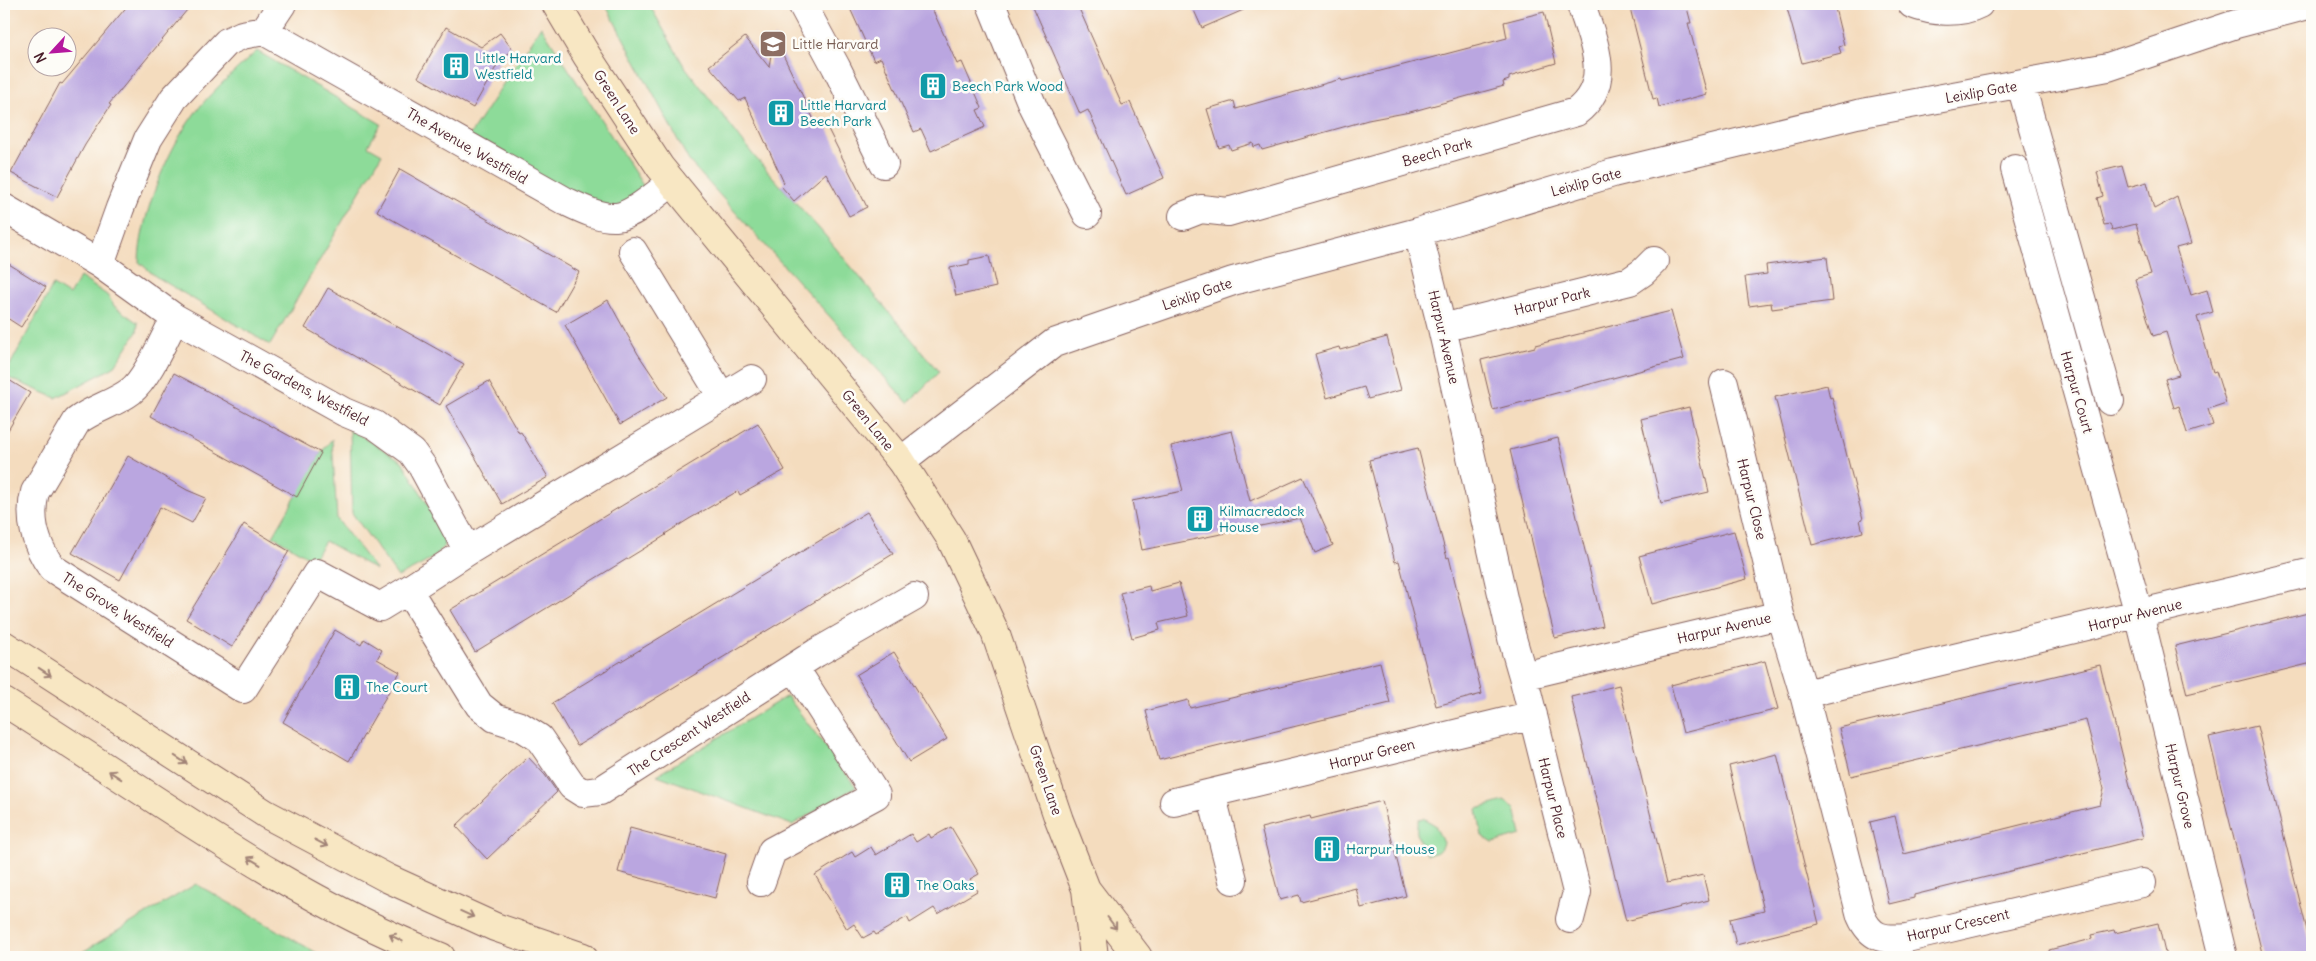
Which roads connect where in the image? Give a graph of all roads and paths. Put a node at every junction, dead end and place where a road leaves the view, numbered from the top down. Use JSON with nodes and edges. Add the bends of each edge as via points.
{"nodes":[{"id":1,"x":282,"y":4,"type":"edge"},
{"id":2,"x":556,"y":4,"type":"edge"},
{"id":3,"x":802,"y":4,"type":"edge"},
{"id":4,"x":991,"y":4,"type":"edge"},
{"id":5,"x":1581,"y":4,"type":"edge"},
{"id":6,"x":1912,"y":4,"type":"edge"},
{"id":7,"x":1979,"y":4,"type":"edge"},
{"id":8,"x":2312,"y":4,"type":"edge"},
{"id":9,"x":264,"y":31,"type":"junction"},
{"id":10,"x":2021,"y":85,"type":"junction"},
{"id":11,"x":884,"y":164,"type":"dead end"},
{"id":12,"x":2015,"y":170,"type":"dead end"},
{"id":13,"x":672,"y":182,"type":"junction"},
{"id":14,"x":4,"y":208,"type":"edge"},
{"id":15,"x":1087,"y":214,"type":"dead end"},
{"id":16,"x":1182,"y":216,"type":"dead end"},
{"id":17,"x":1418,"y":232,"type":"junction"},
{"id":18,"x":633,"y":251,"type":"dead end"},
{"id":19,"x":1654,"y":261,"type":"dead end"},
{"id":20,"x":100,"y":264,"type":"junction"},
{"id":21,"x":175,"y":318,"type":"junction"},
{"id":22,"x":1442,"y":328,"type":"junction"},
{"id":23,"x":752,"y":379,"type":"dead end"},
{"id":24,"x":1724,"y":383,"type":"dead end"},
{"id":25,"x":722,"y":397,"type":"junction"},
{"id":26,"x":2110,"y":401,"type":"dead end"},
{"id":27,"x":901,"y":461,"type":"junction"},
{"id":28,"x":468,"y":551,"type":"junction"},
{"id":29,"x":2312,"y":572,"type":"edge"},
{"id":30,"x":408,"y":590,"type":"junction"},
{"id":31,"x":914,"y":597,"type":"dead end"},
{"id":32,"x":2139,"y":614,"type":"junction"},
{"id":33,"x":1780,"y":615,"type":"junction"},
{"id":34,"x":4,"y":645,"type":"edge"},
{"id":35,"x":794,"y":667,"type":"junction"},
{"id":36,"x":1523,"y":676,"type":"junction"},
{"id":37,"x":1804,"y":694,"type":"junction"},
{"id":38,"x":4,"y":702,"type":"edge"},
{"id":39,"x":1532,"y":715,"type":"junction"},
{"id":40,"x":1211,"y":794,"type":"junction"},
{"id":41,"x":1174,"y":802,"type":"dead end"},
{"id":42,"x":1233,"y":880,"type":"dead end"},
{"id":43,"x":762,"y":882,"type":"dead end"},
{"id":44,"x":2142,"y":883,"type":"dead end"},
{"id":45,"x":1086,"y":889,"type":"junction"},
{"id":46,"x":1570,"y":919,"type":"dead end"},
{"id":47,"x":441,"y":957,"type":"edge"},
{"id":48,"x":583,"y":957,"type":"edge"},
{"id":49,"x":1094,"y":957,"type":"edge"},
{"id":50,"x":1138,"y":957,"type":"edge"},
{"id":51,"x":2223,"y":957,"type":"edge"}],
"edges":[{"from":1,"to":9,"type":"street"},
{"from":2,"to":13,"type":"street","name":"Green Lane","via":[[617,103]]},
{"from":3,"to":11,"type":"street"},
{"from":4,"to":15,"type":"street","via":[[1034,107]]},
{"from":5,"to":16,"type":"street","name":"Beech Park","via":[[1599,68],[1597,88],[1587,104],[1576,112],[1228,212],[1201,209]]},
{"from":6,"to":7,"type":"street","via":[[1946,11]]},
{"from":8,"to":10,"type":"street","name":"Leixlip Gate","via":[[2236,24],[2108,67]]},
{"from":9,"to":13,"type":"street","name":"The Avenue, Westfield","via":[[565,201],[594,213],[616,217],[629,213]]},
{"from":9,"to":20,"type":"street","via":[[227,42],[174,98],[148,139]]},
{"from":10,"to":17,"type":"street","name":"Leixlip Gate","via":[[1857,114],[1613,173]]},
{"from":10,"to":26,"type":"street"},
{"from":12,"to":32,"type":"street","name":"Harpur Court"},
{"from":13,"to":27,"type":"street","name":"Green Lane"},
{"from":14,"to":20,"type":"street"},
{"from":17,"to":22,"type":"street","name":"Harpur Avenue"},
{"from":17,"to":27,"type":"street","name":"Leixlip Gate","via":[[1233,281],[1054,343]]},
{"from":18,"to":25,"type":"street"},
{"from":19,"to":22,"type":"street","name":"Harpur Park","via":[[1630,281]]},
{"from":20,"to":21,"type":"street","name":"The Gardens, Westfield"},
{"from":21,"to":28,"type":"street","name":"The Gardens, Westfield","via":[[344,412],[375,425],[412,452]]},
{"from":21,"to":30,"type":"street","name":"The Grove, Westfield","via":[[140,383],[77,421],[35,492],[32,503],[36,541],[52,568],[243,689],[317,573],[380,607]]},
{"from":22,"to":36,"type":"street","name":"Harpur Avenue"},
{"from":23,"to":25,"type":"street"},
{"from":24,"to":33,"type":"street","name":"Harpur Close"},
{"from":25,"to":28,"type":"street"},
{"from":27,"to":45,"type":"street","name":"Green Lane","via":[[951,539],[995,632]]},
{"from":28,"to":30,"type":"street"},
{"from":29,"to":32,"type":"street","name":"Harpur Avenue"},
{"from":30,"to":35,"type":"street","name":"The Crescent Westfield","via":[[479,705],[495,718],[520,726],[539,738],[572,786],[583,793],[600,791]]},
{"from":31,"to":35,"type":"street","name":"The Crescent Westfield"},
{"from":32,"to":37,"type":"street","name":"Harpur Avenue"},
{"from":32,"to":51,"type":"street","name":"Harpur Grove"},
{"from":33,"to":36,"type":"street","name":"Harpur Avenue"},
{"from":33,"to":37,"type":"street","name":"Harpur Avenue"},
{"from":34,"to":48,"type":"street","one_way":true,"via":[[266,814],[387,878],[495,926]]},
{"from":35,"to":43,"type":"street","via":[[876,795],[772,851]]},
{"from":36,"to":39,"type":"street","name":"Harpur Place"},
{"from":37,"to":44,"type":"street","name":"Harpur Crescent","via":[[1861,916],[1874,934],[1885,940],[1906,938]]},
{"from":47,"to":38,"type":"street","one_way":true,"via":[[410,945],[305,891],[169,810]]},
{"from":39,"to":40,"type":"street","name":"Harpur Green"},
{"from":39,"to":46,"type":"street","name":"Harpur Place","via":[[1577,892]]},
{"from":40,"to":41,"type":"street","name":"Harpur Green"},
{"from":40,"to":42,"type":"street"},
{"from":45,"to":49,"type":"street","name":"Green Lane"},
{"from":45,"to":50,"type":"street","name":"Green Lane","one_way":true}]}
